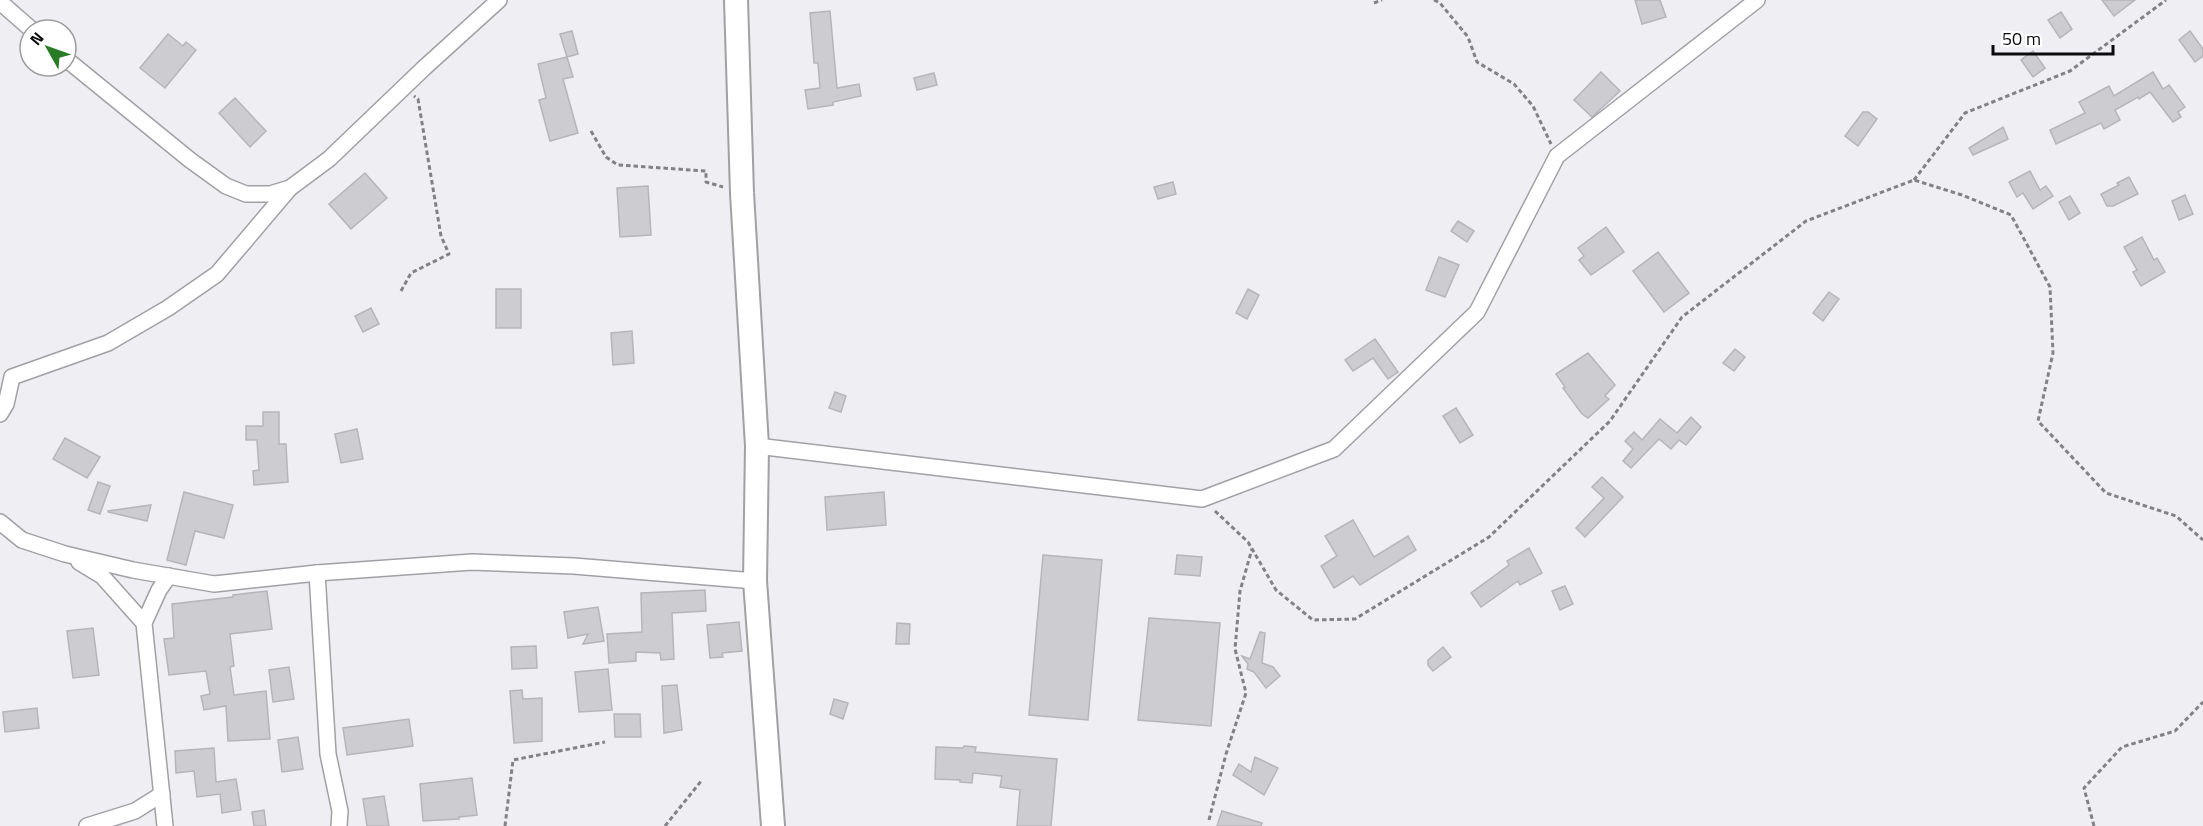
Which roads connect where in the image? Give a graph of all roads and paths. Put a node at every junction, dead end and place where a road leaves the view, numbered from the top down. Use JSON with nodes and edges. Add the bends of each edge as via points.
{"nodes":[{"id":1,"x":499,"y":0,"type":"edge"},
{"id":2,"x":736,"y":0,"type":"edge"},
{"id":3,"x":1382,"y":0,"type":"edge"},
{"id":4,"x":1434,"y":0,"type":"edge"},
{"id":5,"x":1757,"y":0,"type":"edge"},
{"id":6,"x":2166,"y":0,"type":"edge"},
{"id":7,"x":0,"y":2,"type":"edge"},
{"id":8,"x":1374,"y":3,"type":"dead end"},
{"id":9,"x":18,"y":18,"type":"edge"},
{"id":10,"x":78,"y":69,"type":"edge"},
{"id":11,"x":403,"y":88,"type":"junction"},
{"id":12,"x":591,"y":131,"type":"dead end"},
{"id":13,"x":1557,"y":156,"type":"junction"},
{"id":14,"x":1914,"y":180,"type":"junction"},
{"id":15,"x":290,"y":188,"type":"junction"},
{"id":16,"x":742,"y":193,"type":"junction"},
{"id":17,"x":401,"y":291,"type":"dead end"},
{"id":18,"x":0,"y":414,"type":"edge"},
{"id":19,"x":757,"y":446,"type":"junction"},
{"id":20,"x":1202,"y":500,"type":"junction"},
{"id":21,"x":0,"y":522,"type":"edge"},
{"id":22,"x":2203,"y":540,"type":"edge"},
{"id":23,"x":1252,"y":549,"type":"junction"},
{"id":24,"x":64,"y":554,"type":"junction"},
{"id":25,"x":317,"y":573,"type":"junction"},
{"id":26,"x":169,"y":576,"type":"junction"},
{"id":27,"x":755,"y":581,"type":"junction"},
{"id":28,"x":144,"y":622,"type":"junction"},
{"id":29,"x":2203,"y":702,"type":"edge"},
{"id":30,"x":605,"y":742,"type":"dead end"},
{"id":31,"x":702,"y":780,"type":"dead end"},
{"id":32,"x":162,"y":794,"type":"junction"},
{"id":33,"x":1209,"y":819,"type":"dead end"},
{"id":34,"x":87,"y":826,"type":"edge"},
{"id":35,"x":165,"y":826,"type":"edge"},
{"id":36,"x":339,"y":826,"type":"edge"},
{"id":37,"x":505,"y":826,"type":"edge"},
{"id":38,"x":665,"y":826,"type":"edge"},
{"id":39,"x":773,"y":826,"type":"edge"},
{"id":40,"x":2094,"y":826,"type":"edge"}],
"edges":[{"from":1,"to":11,"type":"street"},
{"from":2,"to":16,"type":"main road"},
{"from":3,"to":8,"type":"path"},
{"from":4,"to":13,"type":"path","via":[[1468,37],[1477,62],[1514,84],[1533,106]]},
{"from":5,"to":13,"type":"street"},
{"from":6,"to":14,"type":"path","via":[[2070,71],[1965,113]]},
{"from":7,"to":9,"type":"street"},
{"from":10,"to":15,"type":"street","via":[[226,186],[246,194],[270,194]]},
{"from":11,"to":15,"type":"street","via":[[329,159]]},
{"from":11,"to":17,"type":"path","via":[[418,99],[441,237],[449,254],[411,273]]},
{"from":12,"to":16,"type":"path","via":[[606,157],[618,165],[706,171],[706,182]]},
{"from":13,"to":20,"type":"street","via":[[1477,312],[1334,449]]},
{"from":14,"to":22,"type":"path","via":[[2011,214],[2050,287],[2053,353],[2038,421],[2106,493],[2176,516]]},
{"from":14,"to":23,"type":"path","via":[[1806,221],[1682,316],[1610,421],[1489,537],[1355,619],[1313,620],[1276,590]]},
{"from":15,"to":18,"type":"street","via":[[217,274],[108,343],[12,377]]},
{"from":16,"to":19,"type":"main road"},
{"from":19,"to":20,"type":"street"},
{"from":19,"to":27,"type":"main road"},
{"from":20,"to":23,"type":"path"},
{"from":21,"to":24,"type":"street","via":[[22,540]]},
{"from":23,"to":33,"type":"path","via":[[1240,591],[1235,649],[1246,693]]},
{"from":24,"to":26,"type":"street"},
{"from":24,"to":28,"type":"street","via":[[102,576]]},
{"from":25,"to":26,"type":"street","via":[[214,584]]},
{"from":25,"to":27,"type":"street","via":[[472,562]]},
{"from":25,"to":36,"type":"street","via":[[328,754],[340,811]]},
{"from":26,"to":28,"type":"street"},
{"from":27,"to":39,"type":"main road"},
{"from":28,"to":32,"type":"street"},
{"from":29,"to":40,"type":"path","via":[[2175,730],[2122,747],[2084,788]]},
{"from":30,"to":37,"type":"path","via":[[513,760]]},
{"from":31,"to":38,"type":"path"},
{"from":32,"to":34,"type":"street","via":[[135,811]]},
{"from":32,"to":35,"type":"street"}]}
